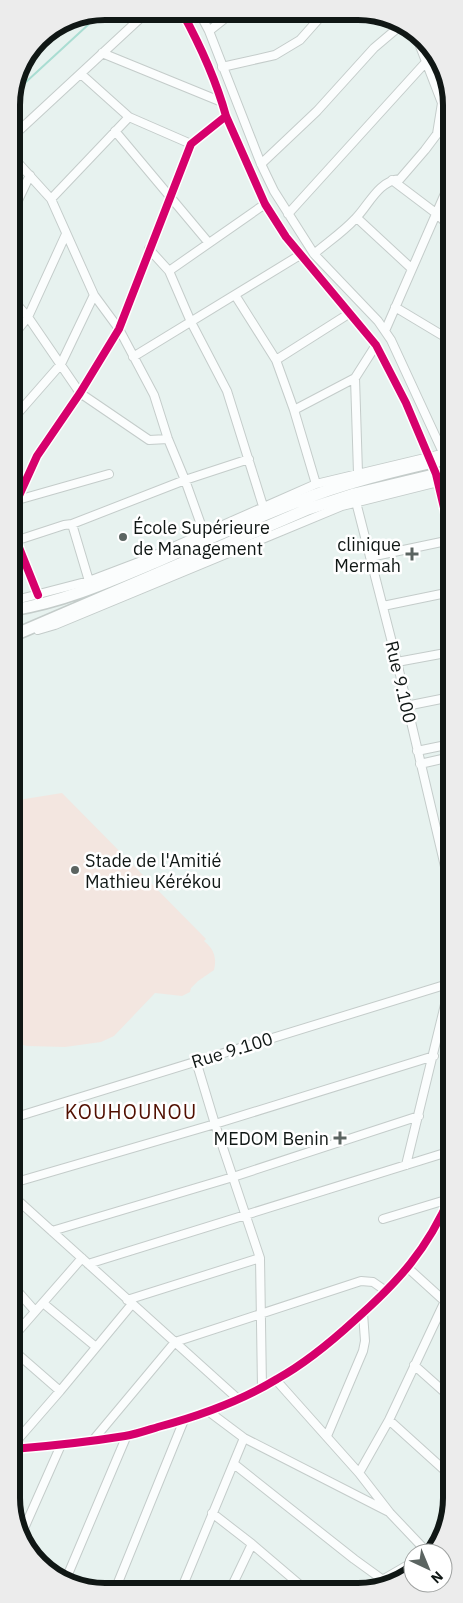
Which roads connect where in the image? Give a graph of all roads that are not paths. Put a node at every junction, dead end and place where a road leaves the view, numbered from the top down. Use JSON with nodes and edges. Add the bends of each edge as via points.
{"nodes":[{"id":1,"x":138,"y":20,"type":"edge"},
{"id":2,"x":186,"y":20,"type":"edge"},
{"id":3,"x":203,"y":20,"type":"edge"},
{"id":4,"x":223,"y":20,"type":"edge"},
{"id":5,"x":316,"y":22,"type":"edge"},
{"id":6,"x":396,"y":29,"type":"edge"},
{"id":7,"x":209,"y":31,"type":"junction"},
{"id":8,"x":420,"y":48,"type":"edge"},
{"id":9,"x":102,"y":53,"type":"junction"},
{"id":10,"x":430,"y":60,"type":"edge"},
{"id":11,"x":426,"y":62,"type":"junction"},
{"id":12,"x":222,"y":67,"type":"junction"},
{"id":13,"x":81,"y":74,"type":"junction"},
{"id":14,"x":222,"y":102,"type":"junction"},
{"id":15,"x":442,"y":103,"type":"joint"},
{"id":16,"x":226,"y":116,"type":"junction"},
{"id":17,"x":129,"y":117,"type":"junction"},
{"id":18,"x":20,"y":131,"type":"edge"},
{"id":19,"x":115,"y":131,"type":"junction"},
{"id":20,"x":190,"y":144,"type":"junction"},
{"id":21,"x":20,"y":163,"type":"edge"},
{"id":22,"x":261,"y":164,"type":"junction"},
{"id":23,"x":30,"y":175,"type":"junction"},
{"id":24,"x":392,"y":180,"type":"junction"},
{"id":25,"x":20,"y":196,"type":"edge"},
{"id":26,"x":169,"y":197,"type":"junction"},
{"id":27,"x":51,"y":199,"type":"junction"},
{"id":28,"x":443,"y":199,"type":"edge"},
{"id":29,"x":265,"y":204,"type":"junction"},
{"id":30,"x":288,"y":214,"type":"junction"},
{"id":31,"x":437,"y":214,"type":"junction"},
{"id":32,"x":356,"y":218,"type":"junction"},
{"id":33,"x":443,"y":220,"type":"edge"},
{"id":34,"x":66,"y":234,"type":"junction"},
{"id":35,"x":208,"y":242,"type":"junction"},
{"id":36,"x":149,"y":250,"type":"junction"},
{"id":37,"x":314,"y":254,"type":"junction"},
{"id":38,"x":300,"y":255,"type":"junction"},
{"id":39,"x":411,"y":268,"type":"junction"},
{"id":40,"x":169,"y":271,"type":"junction"},
{"id":41,"x":236,"y":295,"type":"junction"},
{"id":42,"x":94,"y":296,"type":"junction"},
{"id":43,"x":395,"y":307,"type":"junction"},
{"id":44,"x":20,"y":308,"type":"edge"},
{"id":45,"x":350,"y":313,"type":"junction"},
{"id":46,"x":28,"y":317,"type":"junction"},
{"id":47,"x":191,"y":322,"type":"junction"},
{"id":48,"x":20,"y":327,"type":"edge"},
{"id":49,"x":119,"y":329,"type":"junction"},
{"id":50,"x":385,"y":330,"type":"junction"},
{"id":51,"x":443,"y":336,"type":"edge"},
{"id":52,"x":376,"y":345,"type":"junction"},
{"id":53,"x":133,"y":358,"type":"junction"},
{"id":54,"x":276,"y":360,"type":"junction"},
{"id":55,"x":61,"y":364,"type":"junction"},
{"id":56,"x":356,"y":378,"type":"junction"},
{"id":57,"x":80,"y":393,"type":"junction"},
{"id":58,"x":294,"y":410,"type":"junction"},
{"id":59,"x":20,"y":411,"type":"edge"},
{"id":60,"x":168,"y":439,"type":"junction"},
{"id":61,"x":443,"y":451,"type":"edge"},
{"id":62,"x":249,"y":459,"type":"junction"},
{"id":63,"x":443,"y":464,"type":"edge"},
{"id":64,"x":433,"y":469,"type":"junction"},
{"id":65,"x":358,"y":473,"type":"junction"},
{"id":66,"x":109,"y":474,"type":"dead end"},
{"id":67,"x":443,"y":475,"type":"edge"},
{"id":68,"x":185,"y":480,"type":"junction"},
{"id":69,"x":316,"y":484,"type":"junction"},
{"id":70,"x":20,"y":488,"type":"edge"},
{"id":71,"x":20,"y":497,"type":"edge"},
{"id":72,"x":356,"y":502,"type":"junction"},
{"id":73,"x":263,"y":506,"type":"junction"},
{"id":74,"x":443,"y":507,"type":"edge"},
{"id":75,"x":72,"y":524,"type":"junction"},
{"id":76,"x":204,"y":532,"type":"junction"},
{"id":77,"x":20,"y":539,"type":"edge"},
{"id":78,"x":443,"y":541,"type":"edge"},
{"id":79,"x":20,"y":555,"type":"edge"},
{"id":80,"x":370,"y":557,"type":"junction"},
{"id":81,"x":90,"y":581,"type":"junction"},
{"id":82,"x":443,"y":593,"type":"edge"},
{"id":83,"x":38,"y":596,"type":"junction"},
{"id":84,"x":20,"y":599,"type":"edge"},
{"id":85,"x":383,"y":606,"type":"junction"},
{"id":86,"x":20,"y":609,"type":"edge"},
{"id":87,"x":20,"y":634,"type":"edge"},
{"id":88,"x":20,"y":635,"type":"edge"},
{"id":89,"x":443,"y":653,"type":"edge"},
{"id":90,"x":397,"y":662,"type":"junction"},
{"id":91,"x":443,"y":699,"type":"edge"},
{"id":92,"x":406,"y":706,"type":"junction"},
{"id":93,"x":443,"y":746,"type":"edge"},
{"id":94,"x":417,"y":751,"type":"junction"},
{"id":95,"x":443,"y":760,"type":"edge"},
{"id":96,"x":420,"y":764,"type":"junction"},
{"id":97,"x":443,"y":859,"type":"edge"},
{"id":98,"x":443,"y":985,"type":"edge"},
{"id":99,"x":443,"y":1017,"type":"edge"},
{"id":100,"x":434,"y":1056,"type":"junction"},
{"id":101,"x":196,"y":1060,"type":"junction"},
{"id":102,"x":20,"y":1115,"type":"edge"},
{"id":103,"x":419,"y":1116,"type":"junction"},
{"id":104,"x":215,"y":1124,"type":"junction"},
{"id":105,"x":443,"y":1153,"type":"edge"},
{"id":106,"x":406,"y":1165,"type":"junction"},
{"id":107,"x":233,"y":1177,"type":"junction"},
{"id":108,"x":20,"y":1181,"type":"edge"},
{"id":109,"x":443,"y":1199,"type":"edge"},
{"id":110,"x":20,"y":1202,"type":"edge"},
{"id":111,"x":443,"y":1211,"type":"edge"},
{"id":112,"x":246,"y":1215,"type":"junction"},
{"id":113,"x":383,"y":1219,"type":"dead end"},
{"id":114,"x":52,"y":1231,"type":"junction"},
{"id":115,"x":260,"y":1258,"type":"junction"},
{"id":116,"x":85,"y":1261,"type":"junction"},
{"id":117,"x":408,"y":1268,"type":"junction"},
{"id":118,"x":386,"y":1291,"type":"junction"},
{"id":119,"x":20,"y":1294,"type":"edge"},
{"id":120,"x":443,"y":1299,"type":"edge"},
{"id":121,"x":43,"y":1302,"type":"junction"},
{"id":122,"x":130,"y":1302,"type":"junction"},
{"id":123,"x":443,"y":1305,"type":"edge"},
{"id":124,"x":35,"y":1311,"type":"junction"},
{"id":125,"x":363,"y":1313,"type":"junction"},
{"id":126,"x":261,"y":1314,"type":"junction"},
{"id":127,"x":20,"y":1329,"type":"edge"},
{"id":128,"x":175,"y":1342,"type":"junction"},
{"id":129,"x":96,"y":1347,"type":"junction"},
{"id":130,"x":20,"y":1356,"type":"edge"},
{"id":131,"x":414,"y":1365,"type":"junction"},
{"id":132,"x":276,"y":1380,"type":"junction"},
{"id":133,"x":262,"y":1388,"type":"junction"},
{"id":134,"x":443,"y":1390,"type":"edge"},
{"id":135,"x":60,"y":1391,"type":"junction"},
{"id":136,"x":238,"y":1399,"type":"junction"},
{"id":137,"x":208,"y":1411,"type":"junction"},
{"id":138,"x":184,"y":1420,"type":"junction"},
{"id":139,"x":389,"y":1420,"type":"junction"},
{"id":140,"x":127,"y":1435,"type":"junction"},
{"id":141,"x":327,"y":1436,"type":"junction"},
{"id":142,"x":20,"y":1437,"type":"edge"},
{"id":143,"x":244,"y":1438,"type":"junction"},
{"id":144,"x":94,"y":1440,"type":"junction"},
{"id":145,"x":61,"y":1445,"type":"junction"},
{"id":146,"x":20,"y":1448,"type":"edge"},
{"id":147,"x":234,"y":1464,"type":"junction"},
{"id":148,"x":443,"y":1469,"type":"edge"},
{"id":149,"x":359,"y":1473,"type":"junction"},
{"id":150,"x":212,"y":1513,"type":"junction"},
{"id":151,"x":390,"y":1513,"type":"junction"},
{"id":152,"x":25,"y":1527,"type":"edge"},
{"id":153,"x":418,"y":1543,"type":"edge"},
{"id":154,"x":252,"y":1544,"type":"junction"},
{"id":155,"x":403,"y":1568,"type":"edge"},
{"id":156,"x":68,"y":1575,"type":"edge"},
{"id":157,"x":384,"y":1579,"type":"edge"},
{"id":158,"x":383,"y":1580,"type":"edge"},
{"id":159,"x":118,"y":1583,"type":"edge"},
{"id":160,"x":183,"y":1583,"type":"edge"},
{"id":161,"x":233,"y":1583,"type":"edge"},
{"id":162,"x":298,"y":1583,"type":"edge"}],
"edges":[{"from":1,"to":9,"type":"street"},
{"from":2,"to":14,"type":"street"},
{"from":3,"to":7,"type":"street"},
{"from":4,"to":7,"type":"street"},
{"from":5,"to":12,"type":"street","via":[[300,40],[275,55]]},
{"from":6,"to":22,"type":"street"},
{"from":7,"to":12,"type":"street"},
{"from":8,"to":11,"type":"street"},
{"from":9,"to":13,"type":"street"},
{"from":9,"to":14,"type":"street"},
{"from":10,"to":11,"type":"street"},
{"from":11,"to":15,"type":"street"},
{"from":11,"to":30,"type":"street"},
{"from":12,"to":22,"type":"street"},
{"from":13,"to":17,"type":"street"},
{"from":13,"to":18,"type":"street"},
{"from":14,"to":16,"type":"street"},
{"from":15,"to":24,"type":"street","via":[[437,134],[400,179]]},
{"from":16,"to":20,"type":"street"},
{"from":16,"to":29,"type":"street"},
{"from":17,"to":19,"type":"street"},
{"from":17,"to":20,"type":"street"},
{"from":19,"to":26,"type":"street"},
{"from":19,"to":27,"type":"street"},
{"from":20,"to":26,"type":"street"},
{"from":21,"to":23,"type":"street"},
{"from":22,"to":30,"type":"street"},
{"from":23,"to":25,"type":"street"},
{"from":23,"to":27,"type":"street"},
{"from":24,"to":31,"type":"street"},
{"from":24,"to":32,"type":"street","via":[[375,193]]},
{"from":26,"to":35,"type":"street"},
{"from":26,"to":36,"type":"street"},
{"from":27,"to":34,"type":"street"},
{"from":28,"to":31,"type":"street"},
{"from":29,"to":35,"type":"street"},
{"from":29,"to":38,"type":"street"},
{"from":30,"to":37,"type":"street"},
{"from":31,"to":33,"type":"street"},
{"from":31,"to":39,"type":"street"},
{"from":32,"to":37,"type":"street"},
{"from":32,"to":39,"type":"street"},
{"from":34,"to":42,"type":"street"},
{"from":34,"to":46,"type":"street"},
{"from":35,"to":40,"type":"street"},
{"from":36,"to":40,"type":"street"},
{"from":36,"to":49,"type":"street"},
{"from":37,"to":50,"type":"street"},
{"from":38,"to":41,"type":"street"},
{"from":38,"to":45,"type":"street"},
{"from":39,"to":43,"type":"street"},
{"from":40,"to":47,"type":"street"},
{"from":41,"to":47,"type":"street"},
{"from":41,"to":54,"type":"street"},
{"from":42,"to":49,"type":"street"},
{"from":42,"to":55,"type":"street"},
{"from":43,"to":50,"type":"street"},
{"from":43,"to":51,"type":"street"},
{"from":44,"to":46,"type":"street"},
{"from":45,"to":52,"type":"street"},
{"from":45,"to":54,"type":"street"},
{"from":46,"to":48,"type":"street"},
{"from":46,"to":55,"type":"street"},
{"from":47,"to":53,"type":"street"},
{"from":47,"to":62,"type":"street","via":[[227,391]]},
{"from":49,"to":53,"type":"street"},
{"from":49,"to":57,"type":"street"},
{"from":50,"to":61,"type":"street"},
{"from":52,"to":56,"type":"street"},
{"from":52,"to":64,"type":"street","via":[[406,403]]},
{"from":53,"to":60,"type":"street","via":[[154,395]]},
{"from":54,"to":58,"type":"street"},
{"from":55,"to":57,"type":"street"},
{"from":55,"to":59,"type":"street"},
{"from":56,"to":58,"type":"street"},
{"from":56,"to":65,"type":"street"},
{"from":57,"to":60,"type":"street","via":[[149,440]]},
{"from":57,"to":70,"type":"street","via":[[37,456]]},
{"from":58,"to":69,"type":"street"},
{"from":60,"to":68,"type":"street"},
{"from":62,"to":68,"type":"street"},
{"from":62,"to":73,"type":"street"},
{"from":63,"to":64,"type":"highway"},
{"from":64,"to":65,"type":"street"},
{"from":64,"to":67,"type":"street"},
{"from":64,"to":72,"type":"street"},
{"from":64,"to":74,"type":"street"},
{"from":64,"to":86,"type":"highway","via":[[332,488],[91,589]]},
{"from":64,"to":87,"type":"highway","via":[[308,509]]},
{"from":65,"to":69,"type":"street"},
{"from":66,"to":71,"type":"street"},
{"from":68,"to":75,"type":"street"},
{"from":68,"to":76,"type":"street"},
{"from":69,"to":73,"type":"street"},
{"from":72,"to":80,"type":"street","name":"Rue 9.100"},
{"from":72,"to":88,"type":"street","via":[[55,625]]},
{"from":73,"to":76,"type":"street"},
{"from":75,"to":77,"type":"street"},
{"from":75,"to":81,"type":"street"},
{"from":76,"to":81,"type":"street"},
{"from":78,"to":80,"type":"street"},
{"from":79,"to":83,"type":"street"},
{"from":80,"to":85,"type":"street","name":"Rue 9.100"},
{"from":81,"to":83,"type":"street"},
{"from":82,"to":85,"type":"street"},
{"from":83,"to":84,"type":"street"},
{"from":85,"to":90,"type":"street","name":"Rue 9.100"},
{"from":89,"to":90,"type":"street"},
{"from":90,"to":92,"type":"street","name":"Rue 9.100"},
{"from":91,"to":92,"type":"street"},
{"from":92,"to":94,"type":"street","name":"Rue 9.100"},
{"from":93,"to":94,"type":"street"},
{"from":94,"to":96,"type":"street","name":"Rue 9.100"},
{"from":95,"to":96,"type":"street"},
{"from":96,"to":97,"type":"street","name":"Rue 9.100"},
{"from":98,"to":101,"type":"street","name":"Rue 9.100"},
{"from":99,"to":100,"type":"street"},
{"from":100,"to":103,"type":"street"},
{"from":100,"to":104,"type":"street"},
{"from":101,"to":102,"type":"street","name":"Rue 9.100"},
{"from":101,"to":104,"type":"street"},
{"from":103,"to":106,"type":"street"},
{"from":103,"to":107,"type":"street"},
{"from":104,"to":107,"type":"street"},
{"from":104,"to":108,"type":"street"},
{"from":105,"to":106,"type":"street"},
{"from":106,"to":112,"type":"street"},
{"from":107,"to":112,"type":"street"},
{"from":107,"to":114,"type":"street"},
{"from":109,"to":113,"type":"street"},
{"from":110,"to":114,"type":"street"},
{"from":111,"to":117,"type":"street","via":[[429,1239]]},
{"from":112,"to":115,"type":"street"},
{"from":112,"to":116,"type":"street"},
{"from":114,"to":116,"type":"street"},
{"from":115,"to":122,"type":"street"},
{"from":115,"to":126,"type":"street"},
{"from":116,"to":121,"type":"street"},
{"from":116,"to":122,"type":"street"},
{"from":117,"to":118,"type":"street"},
{"from":117,"to":120,"type":"street"},
{"from":118,"to":125,"type":"street"},
{"from":118,"to":126,"type":"street","via":[[373,1282],[361,1281]]},
{"from":119,"to":124,"type":"street"},
{"from":121,"to":124,"type":"street"},
{"from":121,"to":129,"type":"street"},
{"from":122,"to":128,"type":"street"},
{"from":122,"to":129,"type":"street"},
{"from":123,"to":131,"type":"street"},
{"from":124,"to":127,"type":"street"},
{"from":125,"to":132,"type":"street","via":[[318,1352]]},
{"from":125,"to":141,"type":"street","via":[[363,1351]]},
{"from":126,"to":128,"type":"street"},
{"from":126,"to":133,"type":"street"},
{"from":128,"to":136,"type":"street"},
{"from":128,"to":144,"type":"street"},
{"from":129,"to":135,"type":"street"},
{"from":130,"to":135,"type":"street"},
{"from":131,"to":134,"type":"street"},
{"from":131,"to":139,"type":"street"},
{"from":132,"to":133,"type":"street"},
{"from":132,"to":141,"type":"street"},
{"from":133,"to":136,"type":"street"},
{"from":135,"to":142,"type":"street"},
{"from":136,"to":137,"type":"street"},
{"from":137,"to":138,"type":"street"},
{"from":137,"to":143,"type":"street"},
{"from":138,"to":140,"type":"street"},
{"from":138,"to":159,"type":"street"},
{"from":139,"to":148,"type":"street"},
{"from":139,"to":149,"type":"street"},
{"from":140,"to":144,"type":"street"},
{"from":140,"to":156,"type":"street"},
{"from":141,"to":149,"type":"street"},
{"from":143,"to":147,"type":"street"},
{"from":143,"to":151,"type":"street"},
{"from":144,"to":145,"type":"street"},
{"from":145,"to":146,"type":"street"},
{"from":145,"to":152,"type":"street"},
{"from":147,"to":150,"type":"street"},
{"from":147,"to":158,"type":"street"},
{"from":149,"to":151,"type":"street"},
{"from":150,"to":154,"type":"street"},
{"from":150,"to":160,"type":"street"},
{"from":151,"to":153,"type":"street"},
{"from":154,"to":161,"type":"street"},
{"from":154,"to":162,"type":"street"},
{"from":155,"to":157,"type":"street"}]}
